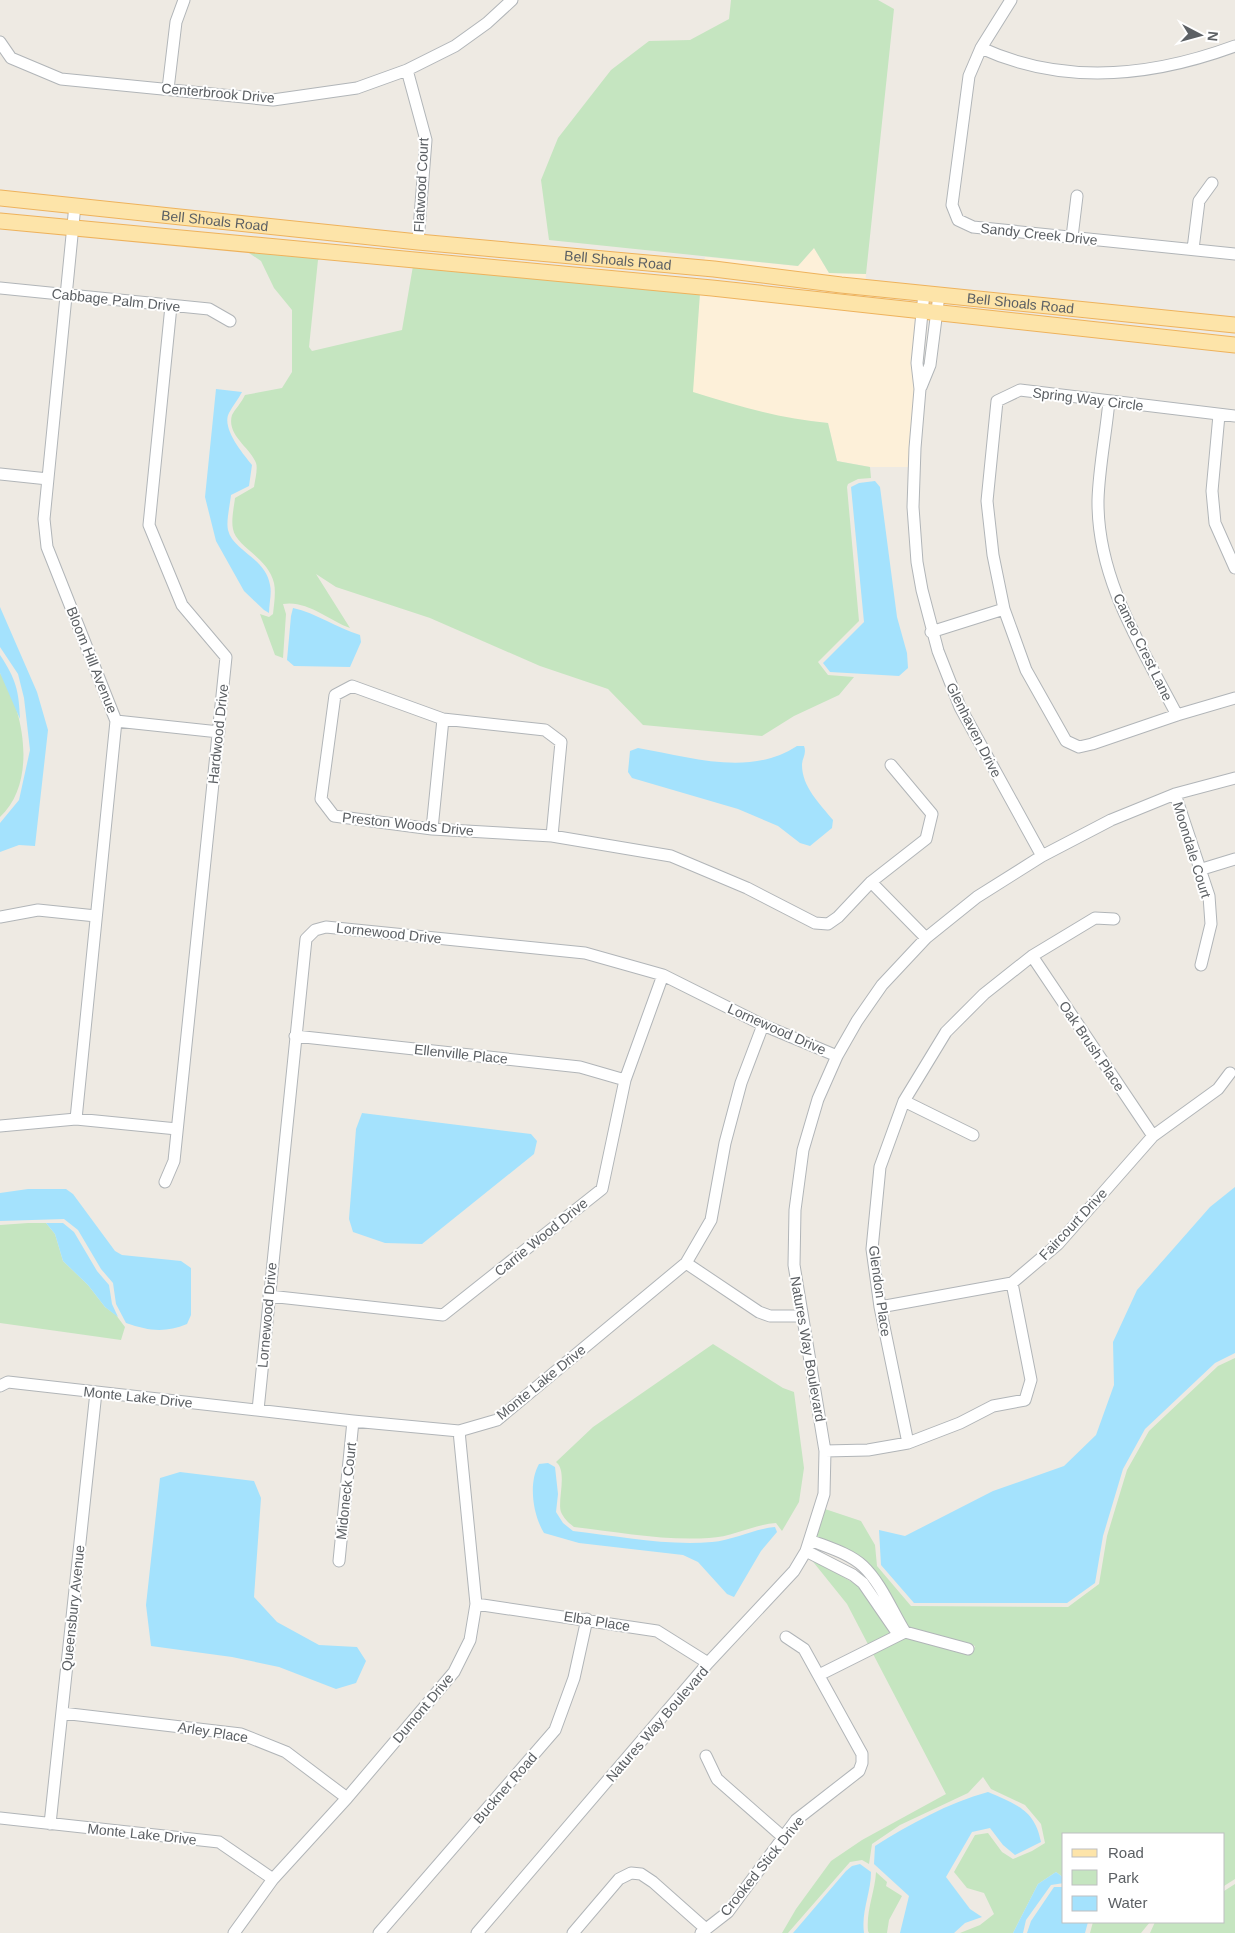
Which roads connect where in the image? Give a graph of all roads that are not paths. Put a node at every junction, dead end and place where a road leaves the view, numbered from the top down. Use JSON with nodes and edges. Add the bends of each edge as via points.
{"nodes":[{"id":1,"x":184,"y":0,"type":"edge"},
{"id":2,"x":512,"y":0,"type":"edge"},
{"id":3,"x":1011,"y":0,"type":"edge"},
{"id":4,"x":0,"y":42,"type":"edge"},
{"id":5,"x":1235,"y":46,"type":"edge"},
{"id":6,"x":981,"y":48,"type":"junction"},
{"id":7,"x":408,"y":70,"type":"junction"},
{"id":8,"x":168,"y":89,"type":"junction"},
{"id":9,"x":1212,"y":183,"type":"dead end"},
{"id":10,"x":1077,"y":196,"type":"dead end"},
{"id":11,"x":0,"y":198,"type":"edge"},
{"id":12,"x":75,"y":205,"type":"junction"},
{"id":13,"x":0,"y":221,"type":"edge"},
{"id":14,"x":73,"y":228,"type":"junction"},
{"id":15,"x":1072,"y":237,"type":"junction"},
{"id":16,"x":418,"y":242,"type":"junction"},
{"id":17,"x":1193,"y":250,"type":"junction"},
{"id":18,"x":1235,"y":254,"type":"edge"},
{"id":19,"x":0,"y":288,"type":"edge"},
{"id":20,"x":924,"y":293,"type":"junction"},
{"id":21,"x":67,"y":295,"type":"junction"},
{"id":22,"x":939,"y":295,"type":"junction"},
{"id":23,"x":171,"y":306,"type":"junction"},
{"id":24,"x":929,"y":312,"type":"junction"},
{"id":25,"x":230,"y":322,"type":"dead end"},
{"id":26,"x":1235,"y":325,"type":"edge"},
{"id":27,"x":1235,"y":345,"type":"edge"},
{"id":28,"x":1109,"y":401,"type":"junction"},
{"id":29,"x":1219,"y":415,"type":"junction"},
{"id":30,"x":1235,"y":416,"type":"edge"},
{"id":31,"x":0,"y":474,"type":"edge"},
{"id":32,"x":48,"y":479,"type":"junction"},
{"id":33,"x":1235,"y":568,"type":"edge"},
{"id":34,"x":1004,"y":609,"type":"junction"},
{"id":35,"x":931,"y":632,"type":"junction"},
{"id":36,"x":1235,"y":698,"type":"edge"},
{"id":37,"x":1177,"y":714,"type":"junction"},
{"id":38,"x":443,"y":719,"type":"junction"},
{"id":39,"x":116,"y":720,"type":"junction"},
{"id":40,"x":219,"y":732,"type":"junction"},
{"id":41,"x":891,"y":765,"type":"dead end"},
{"id":42,"x":1235,"y":778,"type":"edge"},
{"id":43,"x":1175,"y":794,"type":"junction"},
{"id":44,"x":432,"y":829,"type":"junction"},
{"id":45,"x":552,"y":836,"type":"junction"},
{"id":46,"x":1042,"y":856,"type":"junction"},
{"id":47,"x":1235,"y":859,"type":"edge"},
{"id":48,"x":1199,"y":870,"type":"junction"},
{"id":49,"x":871,"y":882,"type":"junction"},
{"id":50,"x":96,"y":916,"type":"junction"},
{"id":51,"x":0,"y":917,"type":"edge"},
{"id":52,"x":1114,"y":919,"type":"dead end"},
{"id":53,"x":926,"y":938,"type":"junction"},
{"id":54,"x":1032,"y":956,"type":"junction"},
{"id":55,"x":1201,"y":965,"type":"dead end"},
{"id":56,"x":663,"y":975,"type":"junction"},
{"id":57,"x":763,"y":1025,"type":"junction"},
{"id":58,"x":295,"y":1036,"type":"junction"},
{"id":59,"x":837,"y":1056,"type":"junction"},
{"id":60,"x":1230,"y":1073,"type":"dead end"},
{"id":61,"x":625,"y":1080,"type":"junction"},
{"id":62,"x":904,"y":1101,"type":"junction"},
{"id":63,"x":76,"y":1119,"type":"junction"},
{"id":64,"x":0,"y":1126,"type":"edge"},
{"id":65,"x":177,"y":1129,"type":"junction"},
{"id":66,"x":973,"y":1135,"type":"dead end"},
{"id":67,"x":1153,"y":1136,"type":"junction"},
{"id":68,"x":165,"y":1182,"type":"dead end"},
{"id":69,"x":686,"y":1263,"type":"junction"},
{"id":70,"x":1012,"y":1284,"type":"junction"},
{"id":71,"x":269,"y":1296,"type":"junction"},
{"id":72,"x":880,"y":1306,"type":"junction"},
{"id":73,"x":801,"y":1316,"type":"junction"},
{"id":74,"x":0,"y":1386,"type":"edge"},
{"id":75,"x":96,"y":1392,"type":"junction"},
{"id":76,"x":258,"y":1410,"type":"junction"},
{"id":77,"x":353,"y":1421,"type":"junction"},
{"id":78,"x":458,"y":1431,"type":"junction"},
{"id":79,"x":908,"y":1443,"type":"junction"},
{"id":80,"x":825,"y":1451,"type":"junction"},
{"id":81,"x":808,"y":1546,"type":"junction"},
{"id":82,"x":839,"y":1552,"type":"junction"},
{"id":83,"x":338,"y":1561,"type":"dead end"},
{"id":84,"x":834,"y":1565,"type":"junction"},
{"id":85,"x":476,"y":1604,"type":"junction"},
{"id":86,"x":588,"y":1619,"type":"junction"},
{"id":87,"x":901,"y":1633,"type":"junction"},
{"id":88,"x":786,"y":1637,"type":"dead end"},
{"id":89,"x":968,"y":1649,"type":"dead end"},
{"id":90,"x":708,"y":1663,"type":"junction"},
{"id":91,"x":819,"y":1675,"type":"junction"},
{"id":92,"x":62,"y":1713,"type":"junction"},
{"id":93,"x":706,"y":1756,"type":"dead end"},
{"id":94,"x":347,"y":1798,"type":"junction"},
{"id":95,"x":0,"y":1818,"type":"edge"},
{"id":96,"x":50,"y":1824,"type":"junction"},
{"id":97,"x":783,"y":1837,"type":"junction"},
{"id":98,"x":273,"y":1879,"type":"junction"},
{"id":99,"x":704,"y":1931,"type":"edge"},
{"id":100,"x":234,"y":1933,"type":"edge"},
{"id":101,"x":379,"y":1933,"type":"edge"},
{"id":102,"x":477,"y":1933,"type":"edge"},
{"id":103,"x":574,"y":1933,"type":"edge"}],
"edges":[{"from":1,"to":8,"type":"street","via":[[176,22]]},
{"from":2,"to":7,"type":"street","name":"Centerbrook Drive","via":[[455,46]]},
{"from":3,"to":6,"type":"street","name":"Sandy Creek Drive"},
{"from":4,"to":8,"type":"street","name":"Centerbrook Drive","via":[[11,58],[61,79]]},
{"from":5,"to":6,"type":"street","via":[[1169,67],[1133,73],[1095,74],[1030,66]]},
{"from":6,"to":15,"type":"street","name":"Sandy Creek Drive","via":[[967,86],[952,205],[954,213],[958,220],[973,227]]},
{"from":7,"to":8,"type":"street","name":"Centerbrook Drive","via":[[357,88],[273,100]]},
{"from":7,"to":16,"type":"street","name":"Flatwood Court","via":[[426,140]]},
{"from":9,"to":17,"type":"street","via":[[1199,200]]},
{"from":10,"to":15,"type":"street"},
{"from":11,"to":12,"type":"main road","name":"Bell Shoals Road"},
{"from":12,"to":14,"type":"street","name":"Bloom Hill Avenue"},
{"from":12,"to":16,"type":"main road","name":"Bell Shoals Road"},
{"from":13,"to":14,"type":"main road","name":"Bell Shoals Road"},
{"from":14,"to":21,"type":"street","name":"Bloom Hill Avenue"},
{"from":14,"to":24,"type":"main road","name":"Bell Shoals Road","via":[[712,288]]},
{"from":15,"to":17,"type":"street","name":"Sandy Creek Drive"},
{"from":16,"to":20,"type":"main road","name":"Bell Shoals Road","via":[[714,269]]},
{"from":17,"to":18,"type":"street","name":"Sandy Creek Drive"},
{"from":19,"to":21,"type":"street","name":"Cabbage Palm Drive"},
{"from":20,"to":22,"type":"main road","name":"Bell Shoals Road"},
{"from":20,"to":24,"type":"street","name":"Glenhaven Drive"},
{"from":21,"to":23,"type":"street","name":"Cabbage Palm Drive"},
{"from":21,"to":32,"type":"street","name":"Bloom Hill Avenue"},
{"from":22,"to":24,"type":"street","name":"Glenhaven Drive"},
{"from":22,"to":26,"type":"main road","name":"Bell Shoals Road"},
{"from":23,"to":25,"type":"street","name":"Cabbage Palm Drive","via":[[209,310]]},
{"from":23,"to":40,"type":"street","name":"Hardwood Drive","via":[[149,525],[182,605],[226,657]]},
{"from":24,"to":27,"type":"main road","name":"Bell Shoals Road"},
{"from":24,"to":35,"type":"street","name":"Glenhaven Drive","via":[[917,363],[920,389],[913,516],[917,562]]},
{"from":28,"to":29,"type":"street","name":"Spring Way Circle"},
{"from":28,"to":34,"type":"street","name":"Spring Way Circle","via":[[1020,390],[997,401],[987,501],[992,555]]},
{"from":28,"to":37,"type":"street","name":"Cameo Crest Lane","via":[[1098,499],[1106,566],[1120,607]]},
{"from":29,"to":30,"type":"street","name":"Spring Way Circle"},
{"from":29,"to":33,"type":"street","via":[[1212,491],[1216,523]]},
{"from":31,"to":32,"type":"street"},
{"from":32,"to":39,"type":"street","name":"Bloom Hill Avenue","via":[[44,519],[46,547]]},
{"from":34,"to":35,"type":"street"},
{"from":34,"to":37,"type":"street","name":"Spring Way Circle","via":[[1026,670],[1066,740],[1080,747]]},
{"from":35,"to":46,"type":"street","name":"Glenhaven Drive","via":[[960,707]]},
{"from":36,"to":37,"type":"street","name":"Spring Way Circle"},
{"from":38,"to":44,"type":"street"},
{"from":38,"to":44,"type":"street","name":"Preston Woods Drive","via":[[352,686],[335,694],[321,799],[334,816]]},
{"from":38,"to":45,"type":"street","name":"Preston Woods Drive","via":[[545,730],[561,742]]},
{"from":39,"to":40,"type":"street"},
{"from":39,"to":50,"type":"street","name":"Bloom Hill Avenue"},
{"from":40,"to":65,"type":"street","name":"Hardwood Drive"},
{"from":41,"to":49,"type":"street","name":"Preston Woods Drive","via":[[932,814],[926,839]]},
{"from":42,"to":43,"type":"street","name":"Natures Way Boulevard"},
{"from":43,"to":46,"type":"street","name":"Natures Way Boulevard","via":[[1111,820]]},
{"from":43,"to":48,"type":"street","name":"Moondale Court"},
{"from":44,"to":45,"type":"street","name":"Preston Woods Drive"},
{"from":45,"to":49,"type":"street","name":"Preston Woods Drive","via":[[671,856],[747,888],[815,923],[828,924],[838,917]]},
{"from":46,"to":53,"type":"street","name":"Natures Way Boulevard","via":[[977,897]]},
{"from":47,"to":48,"type":"street"},
{"from":48,"to":55,"type":"street","name":"Moondale Court","via":[[1208,896],[1211,924]]},
{"from":49,"to":53,"type":"street"},
{"from":50,"to":51,"type":"street","via":[[38,910]]},
{"from":50,"to":63,"type":"street","name":"Bloom Hill Avenue"},
{"from":52,"to":54,"type":"street","name":"Glendon Place","via":[[1095,918]]},
{"from":53,"to":59,"type":"street","name":"Natures Way Boulevard","via":[[882,985]]},
{"from":54,"to":62,"type":"street","name":"Glendon Place","via":[[984,994],[946,1032]]},
{"from":54,"to":67,"type":"street","name":"Oak Brush Place"},
{"from":56,"to":57,"type":"street","name":"Lornewood Drive"},
{"from":56,"to":58,"type":"street","name":"Lornewood Drive","via":[[585,953],[326,927],[315,930],[306,939]]},
{"from":56,"to":61,"type":"street","name":"Carrie Wood Drive"},
{"from":57,"to":59,"type":"street","name":"Lornewood Drive"},
{"from":57,"to":69,"type":"street","name":"Monte Lake Drive","via":[[741,1083],[725,1143],[711,1220]]},
{"from":58,"to":61,"type":"street","name":"Ellenville Place","via":[[580,1067]]},
{"from":58,"to":71,"type":"street","name":"Lornewood Drive"},
{"from":59,"to":73,"type":"street","name":"Natures Way Boulevard","via":[[818,1100],[803,1150],[795,1210],[794,1265]]},
{"from":60,"to":67,"type":"street","name":"Faircourt Drive","via":[[1218,1089]]},
{"from":61,"to":71,"type":"street","name":"Carrie Wood Drive","via":[[602,1189],[443,1315]]},
{"from":62,"to":66,"type":"street"},
{"from":62,"to":72,"type":"street","name":"Glendon Place","via":[[880,1167],[872,1249]]},
{"from":63,"to":64,"type":"street"},
{"from":63,"to":65,"type":"street"},
{"from":65,"to":68,"type":"street","name":"Hardwood Drive","via":[[174,1161]]},
{"from":67,"to":70,"type":"street","name":"Faircourt Drive","via":[[1058,1244]]},
{"from":69,"to":73,"type":"street","via":[[759,1312],[770,1316]]},
{"from":69,"to":78,"type":"street","name":"Monte Lake Drive","via":[[497,1420]]},
{"from":70,"to":72,"type":"street"},
{"from":70,"to":79,"type":"street","via":[[1031,1380],[1024,1400],[993,1406]]},
{"from":71,"to":76,"type":"street","name":"Lornewood Drive"},
{"from":72,"to":79,"type":"street","name":"Glendon Place"},
{"from":73,"to":80,"type":"street","name":"Natures Way Boulevard"},
{"from":74,"to":75,"type":"street","name":"Monte Lake Drive","via":[[8,1382]]},
{"from":75,"to":76,"type":"street","name":"Monte Lake Drive"},
{"from":75,"to":92,"type":"street","name":"Queensbury Avenue"},
{"from":76,"to":77,"type":"street","name":"Monte Lake Drive"},
{"from":77,"to":78,"type":"street","name":"Monte Lake Drive"},
{"from":77,"to":83,"type":"street","name":"Midoneck Court"},
{"from":78,"to":85,"type":"street","name":"Dumont Drive"},
{"from":79,"to":80,"type":"street","via":[[868,1450]]},
{"from":80,"to":81,"type":"street","name":"Natures Way Boulevard","via":[[824,1494]]},
{"from":81,"to":82,"type":"street"},
{"from":81,"to":84,"type":"street"},
{"from":81,"to":90,"type":"street","name":"Natures Way Boulevard","via":[[794,1570]]},
{"from":82,"to":84,"type":"street"},
{"from":82,"to":87,"type":"street","via":[[862,1565],[870,1574]]},
{"from":84,"to":87,"type":"street","via":[[863,1583]]},
{"from":85,"to":86,"type":"street","name":"Elba Place"},
{"from":85,"to":94,"type":"street","name":"Dumont Drive","via":[[470,1640],[454,1672]]},
{"from":86,"to":90,"type":"street","name":"Elba Place","via":[[657,1631]]},
{"from":86,"to":101,"type":"street","name":"Buckner Road","via":[[574,1678],[555,1730]]},
{"from":87,"to":89,"type":"street"},
{"from":87,"to":91,"type":"street"},
{"from":88,"to":91,"type":"street","name":"Crooked Stick Drive","via":[[804,1649]]},
{"from":90,"to":102,"type":"street","name":"Natures Way Boulevard"},
{"from":91,"to":97,"type":"street","name":"Crooked Stick Drive","via":[[862,1754],[862,1763],[855,1775],[796,1820]]},
{"from":92,"to":94,"type":"street","name":"Arley Place","via":[[242,1734],[286,1752]]},
{"from":92,"to":96,"type":"street","name":"Queensbury Avenue"},
{"from":93,"to":97,"type":"street","via":[[717,1779]]},
{"from":94,"to":98,"type":"street","name":"Dumont Drive"},
{"from":95,"to":96,"type":"street","name":"Monte Lake Drive"},
{"from":96,"to":98,"type":"street","name":"Monte Lake Drive","via":[[219,1842]]},
{"from":97,"to":99,"type":"street","name":"Crooked Stick Drive","via":[[728,1912]]},
{"from":98,"to":100,"type":"street","name":"Dumont Drive"},
{"from":99,"to":103,"type":"street","name":"Crooked Stick Drive","via":[[653,1882],[641,1874],[631,1873],[619,1878]]}]}
